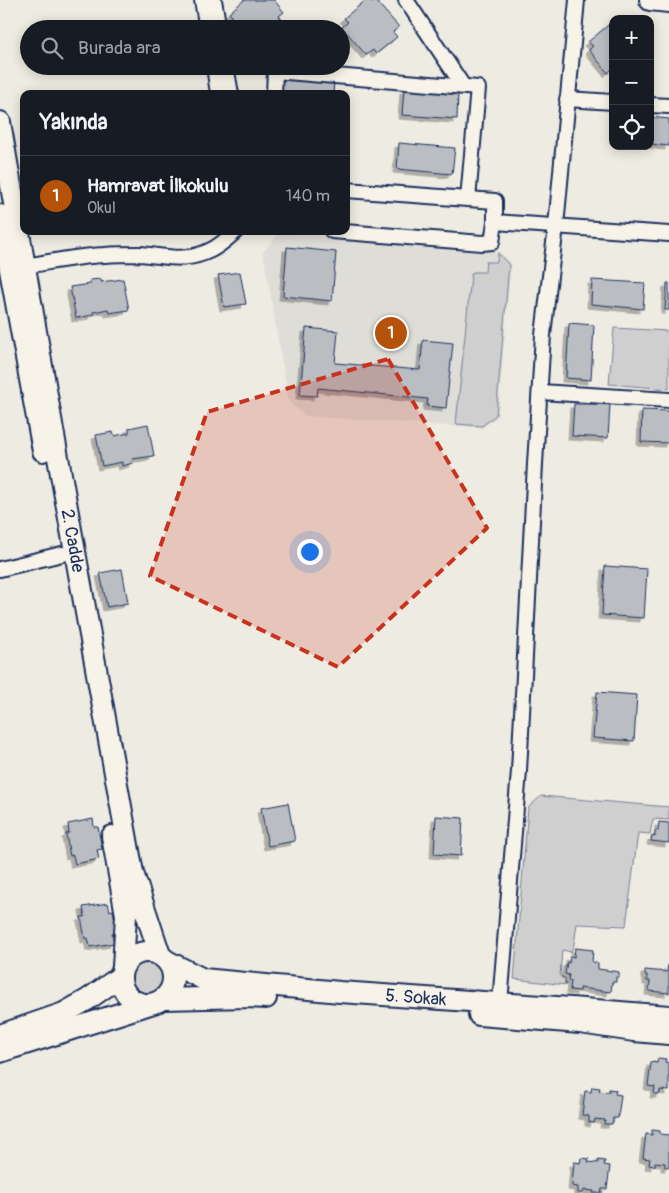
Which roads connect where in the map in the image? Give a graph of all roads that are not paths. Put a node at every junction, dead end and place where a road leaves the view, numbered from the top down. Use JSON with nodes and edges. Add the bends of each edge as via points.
{"nodes":[{"id":1,"x":202,"y":0,"type":"edge"},
{"id":2,"x":214,"y":0,"type":"edge"},
{"id":3,"x":406,"y":0,"type":"edge"},
{"id":4,"x":577,"y":0,"type":"edge"},
{"id":5,"x":650,"y":0,"type":"edge"},
{"id":6,"x":669,"y":2,"type":"edge"},
{"id":7,"x":205,"y":20,"type":"edge"},
{"id":8,"x":217,"y":20,"type":"edge"},
{"id":9,"x":215,"y":75,"type":"edge"},
{"id":10,"x":228,"y":75,"type":"edge"},
{"id":11,"x":275,"y":75,"type":"edge"},
{"id":12,"x":325,"y":75,"type":"edge"},
{"id":13,"x":463,"y":86,"type":"junction"},
{"id":14,"x":217,"y":90,"type":"edge"},
{"id":15,"x":230,"y":90,"type":"edge"},
{"id":16,"x":274,"y":90,"type":"edge"},
{"id":17,"x":567,"y":100,"type":"junction"},
{"id":18,"x":609,"y":102,"type":"edge"},
{"id":19,"x":654,"y":105,"type":"edge"},
{"id":20,"x":669,"y":106,"type":"edge"},
{"id":21,"x":0,"y":122,"type":"edge"},
{"id":22,"x":350,"y":190,"type":"edge"},
{"id":23,"x":468,"y":199,"type":"junction"},
{"id":24,"x":0,"y":214,"type":"edge"},
{"id":25,"x":495,"y":222,"type":"junction"},
{"id":26,"x":556,"y":226,"type":"junction"},
{"id":27,"x":350,"y":232,"type":"edge"},
{"id":28,"x":669,"y":234,"type":"edge"},
{"id":29,"x":231,"y":235,"type":"edge"},
{"id":30,"x":25,"y":266,"type":"junction"},
{"id":31,"x":540,"y":392,"type":"junction"},
{"id":32,"x":669,"y":400,"type":"edge"},
{"id":33,"x":62,"y":554,"type":"junction"},
{"id":34,"x":0,"y":569,"type":"edge"},
{"id":35,"x":163,"y":958,"type":"junction"},
{"id":36,"x":122,"y":971,"type":"junction"},
{"id":37,"x":155,"y":1002,"type":"junction"},
{"id":38,"x":500,"y":1003,"type":"junction"},
{"id":39,"x":669,"y":1016,"type":"edge"},
{"id":40,"x":669,"y":1034,"type":"edge"},
{"id":41,"x":0,"y":1035,"type":"edge"},
{"id":42,"x":0,"y":1052,"type":"edge"}],
"edges":[{"from":1,"to":7,"type":"street"},
{"from":2,"to":8,"type":"street"},
{"from":3,"to":13,"type":"street"},
{"from":4,"to":17,"type":"street"},
{"from":5,"to":6,"type":"main road"},
{"from":9,"to":14,"type":"street"},
{"from":10,"to":15,"type":"street"},
{"from":11,"to":16,"type":"street"},
{"from":12,"to":13,"type":"street"},
{"from":13,"to":23,"type":"street","via":[[478,88]]},
{"from":17,"to":18,"type":"street"},
{"from":17,"to":26,"type":"street"},
{"from":19,"to":20,"type":"street"},
{"from":21,"to":30,"type":"main road","name":"2. Cadde"},
{"from":22,"to":23,"type":"street"},
{"from":23,"to":25,"type":"street","via":[[495,201]]},
{"from":24,"to":33,"type":"main road","name":"2. Cadde"},
{"from":25,"to":26,"type":"street"},
{"from":25,"to":27,"type":"street","via":[[492,242],[482,243]]},
{"from":26,"to":28,"type":"street"},
{"from":26,"to":31,"type":"street"},
{"from":29,"to":30,"type":"street","via":[[211,250],[183,258],[104,255]]},
{"from":30,"to":35,"type":"main road","name":"2. Cadde","via":[[133,873]]},
{"from":31,"to":32,"type":"street"},
{"from":31,"to":38,"type":"street","via":[[519,771]]},
{"from":33,"to":34,"type":"street"},
{"from":33,"to":36,"type":"main road","name":"2. Cadde","via":[[126,916]]},
{"from":35,"to":36,"type":"main road","via":[[152,952],[143,952],[128,960]]},
{"from":35,"to":37,"type":"main road","via":[[172,968],[173,985],[169,993]]},
{"from":35,"to":38,"type":"main road","name":"5. Sokak","via":[[203,980]]},
{"from":36,"to":37,"type":"main road","via":[[121,984],[130,999],[138,1003]]},
{"from":36,"to":41,"type":"main road","via":[[87,1000],[64,1013]]},
{"from":37,"to":40,"type":"main road","name":"5. Sokak","via":[[248,997],[580,1023]]},
{"from":37,"to":42,"type":"main road"},
{"from":38,"to":39,"type":"main road","name":"5. Sokak"}]}
